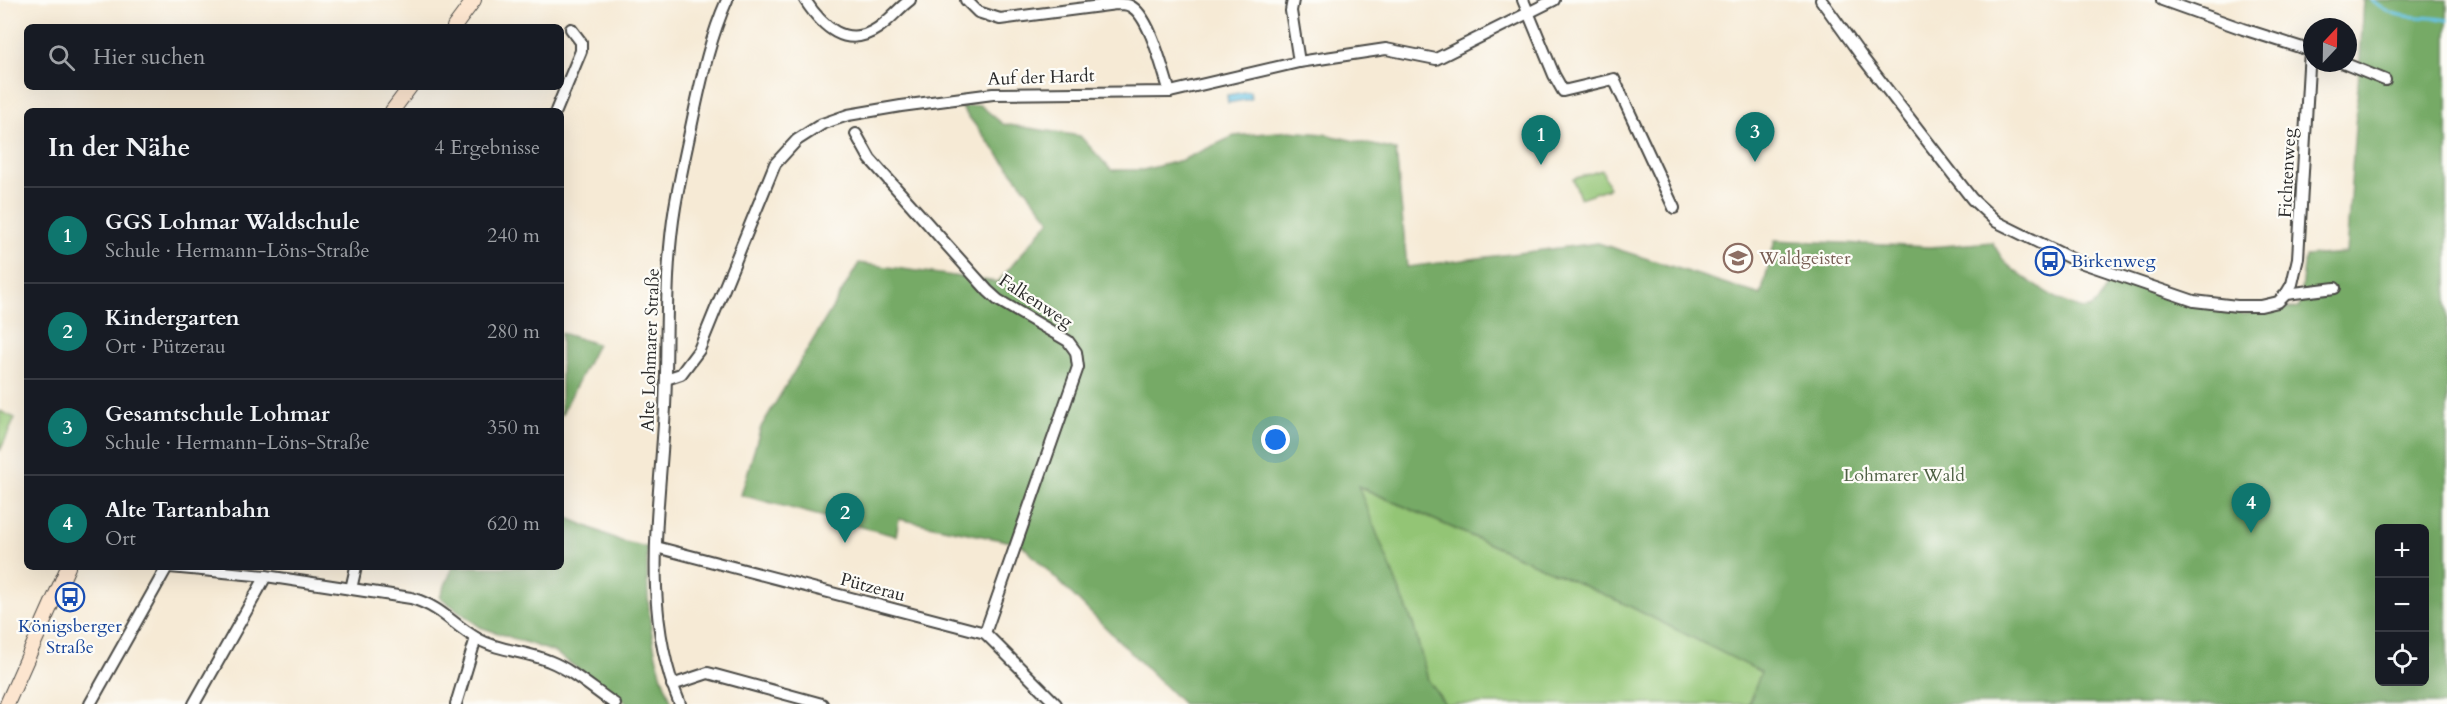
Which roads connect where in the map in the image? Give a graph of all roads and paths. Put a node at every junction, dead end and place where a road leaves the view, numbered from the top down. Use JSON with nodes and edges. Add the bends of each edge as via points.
{"nodes":[{"id":1,"x":474,"y":0,"type":"edge"},
{"id":2,"x":727,"y":0,"type":"edge"},
{"id":3,"x":805,"y":0,"type":"edge"},
{"id":4,"x":910,"y":0,"type":"edge"},
{"id":5,"x":966,"y":0,"type":"edge"},
{"id":6,"x":1293,"y":0,"type":"edge"},
{"id":7,"x":1523,"y":0,"type":"edge"},
{"id":8,"x":1554,"y":0,"type":"edge"},
{"id":9,"x":1821,"y":0,"type":"edge"},
{"id":10,"x":2162,"y":0,"type":"edge"},
{"id":11,"x":1529,"y":14,"type":"junction"},
{"id":12,"x":456,"y":24,"type":"edge"},
{"id":13,"x":571,"y":28,"type":"dead end"},
{"id":14,"x":2303,"y":49,"type":"edge"},
{"id":15,"x":1299,"y":62,"type":"junction"},
{"id":16,"x":2357,"y":69,"type":"edge"},
{"id":17,"x":2310,"y":72,"type":"edge"},
{"id":18,"x":2385,"y":80,"type":"dead end"},
{"id":19,"x":408,"y":90,"type":"edge"},
{"id":20,"x":1170,"y":92,"type":"junction"},
{"id":21,"x":394,"y":108,"type":"edge"},
{"id":22,"x":557,"y":108,"type":"edge"},
{"id":23,"x":856,"y":134,"type":"dead end"},
{"id":24,"x":1674,"y":208,"type":"dead end"},
{"id":25,"x":2335,"y":288,"type":"dead end"},
{"id":26,"x":2286,"y":294,"type":"junction"},
{"id":27,"x":666,"y":380,"type":"junction"},
{"id":28,"x":656,"y":547,"type":"junction"},
{"id":29,"x":67,"y":570,"type":"edge"},
{"id":30,"x":167,"y":570,"type":"edge"},
{"id":31,"x":201,"y":570,"type":"edge"},
{"id":32,"x":355,"y":570,"type":"edge"},
{"id":33,"x":266,"y":576,"type":"junction"},
{"id":34,"x":351,"y":589,"type":"junction"},
{"id":35,"x":985,"y":633,"type":"junction"},
{"id":36,"x":476,"y":638,"type":"junction"},
{"id":37,"x":672,"y":685,"type":"junction"},
{"id":38,"x":7,"y":704,"type":"edge"},
{"id":39,"x":90,"y":704,"type":"edge"},
{"id":40,"x":194,"y":704,"type":"edge"},
{"id":41,"x":456,"y":704,"type":"edge"},
{"id":42,"x":615,"y":704,"type":"edge"},
{"id":43,"x":680,"y":704,"type":"edge"},
{"id":44,"x":822,"y":704,"type":"edge"},
{"id":45,"x":1056,"y":704,"type":"edge"}],
"edges":[{"from":1,"to":12,"type":"main road"},
{"from":2,"to":27,"type":"street","name":"Alte Lohmarer Straße","via":[[706,58],[675,208],[668,280]]},
{"from":3,"to":4,"type":"street","via":[[821,23],[835,33],[851,36],[878,28]]},
{"from":5,"to":20,"type":"street","via":[[978,12],[1000,19],[1130,5],[1139,13],[1154,42]]},
{"from":6,"to":15,"type":"street","via":[[1291,11]]},
{"from":7,"to":11,"type":"street"},
{"from":8,"to":11,"type":"street","name":"Auf der Hardt"},
{"from":9,"to":26,"type":"street","via":[[1972,199],[1997,222],[2074,260],[2194,301],[2261,306],[2278,302]]},
{"from":10,"to":14,"type":"street"},
{"from":11,"to":15,"type":"street","name":"Auf der Hardt","via":[[1436,59],[1386,49]]},
{"from":11,"to":24,"type":"street","via":[[1563,91],[1614,79]]},
{"from":13,"to":22,"type":"street","via":[[581,42],[580,51]]},
{"from":15,"to":20,"type":"street","name":"Auf der Hardt"},
{"from":16,"to":18,"type":"street"},
{"from":17,"to":26,"type":"street","name":"Fichtenweg","via":[[2298,258]]},
{"from":19,"to":21,"type":"main road"},
{"from":20,"to":27,"type":"street","name":"Auf der Hardt","via":[[993,94],[848,115],[822,124],[796,140],[775,164],[699,350],[681,374]]},
{"from":23,"to":35,"type":"street","name":"Falkenweg","via":[[870,159],[988,291],[1068,341],[1076,352],[1077,367]]},
{"from":25,"to":26,"type":"street"},
{"from":27,"to":28,"type":"street","name":"Alte Lohmarer Straße"},
{"from":28,"to":35,"type":"street","name":"Pützerau"},
{"from":28,"to":37,"type":"street","name":"Alte Lohmarer Straße","via":[[656,608]]},
{"from":29,"to":38,"type":"main road"},
{"from":30,"to":39,"type":"street"},
{"from":31,"to":33,"type":"street"},
{"from":32,"to":34,"type":"street"},
{"from":33,"to":34,"type":"street"},
{"from":33,"to":40,"type":"street"},
{"from":34,"to":36,"type":"street","via":[[426,603]]},
{"from":35,"to":45,"type":"street"},
{"from":36,"to":41,"type":"street"},
{"from":36,"to":42,"type":"street","via":[[551,662]]},
{"from":37,"to":43,"type":"street","name":"Alte Lohmarer Straße"},
{"from":37,"to":44,"type":"street","via":[[708,673]]}]}
